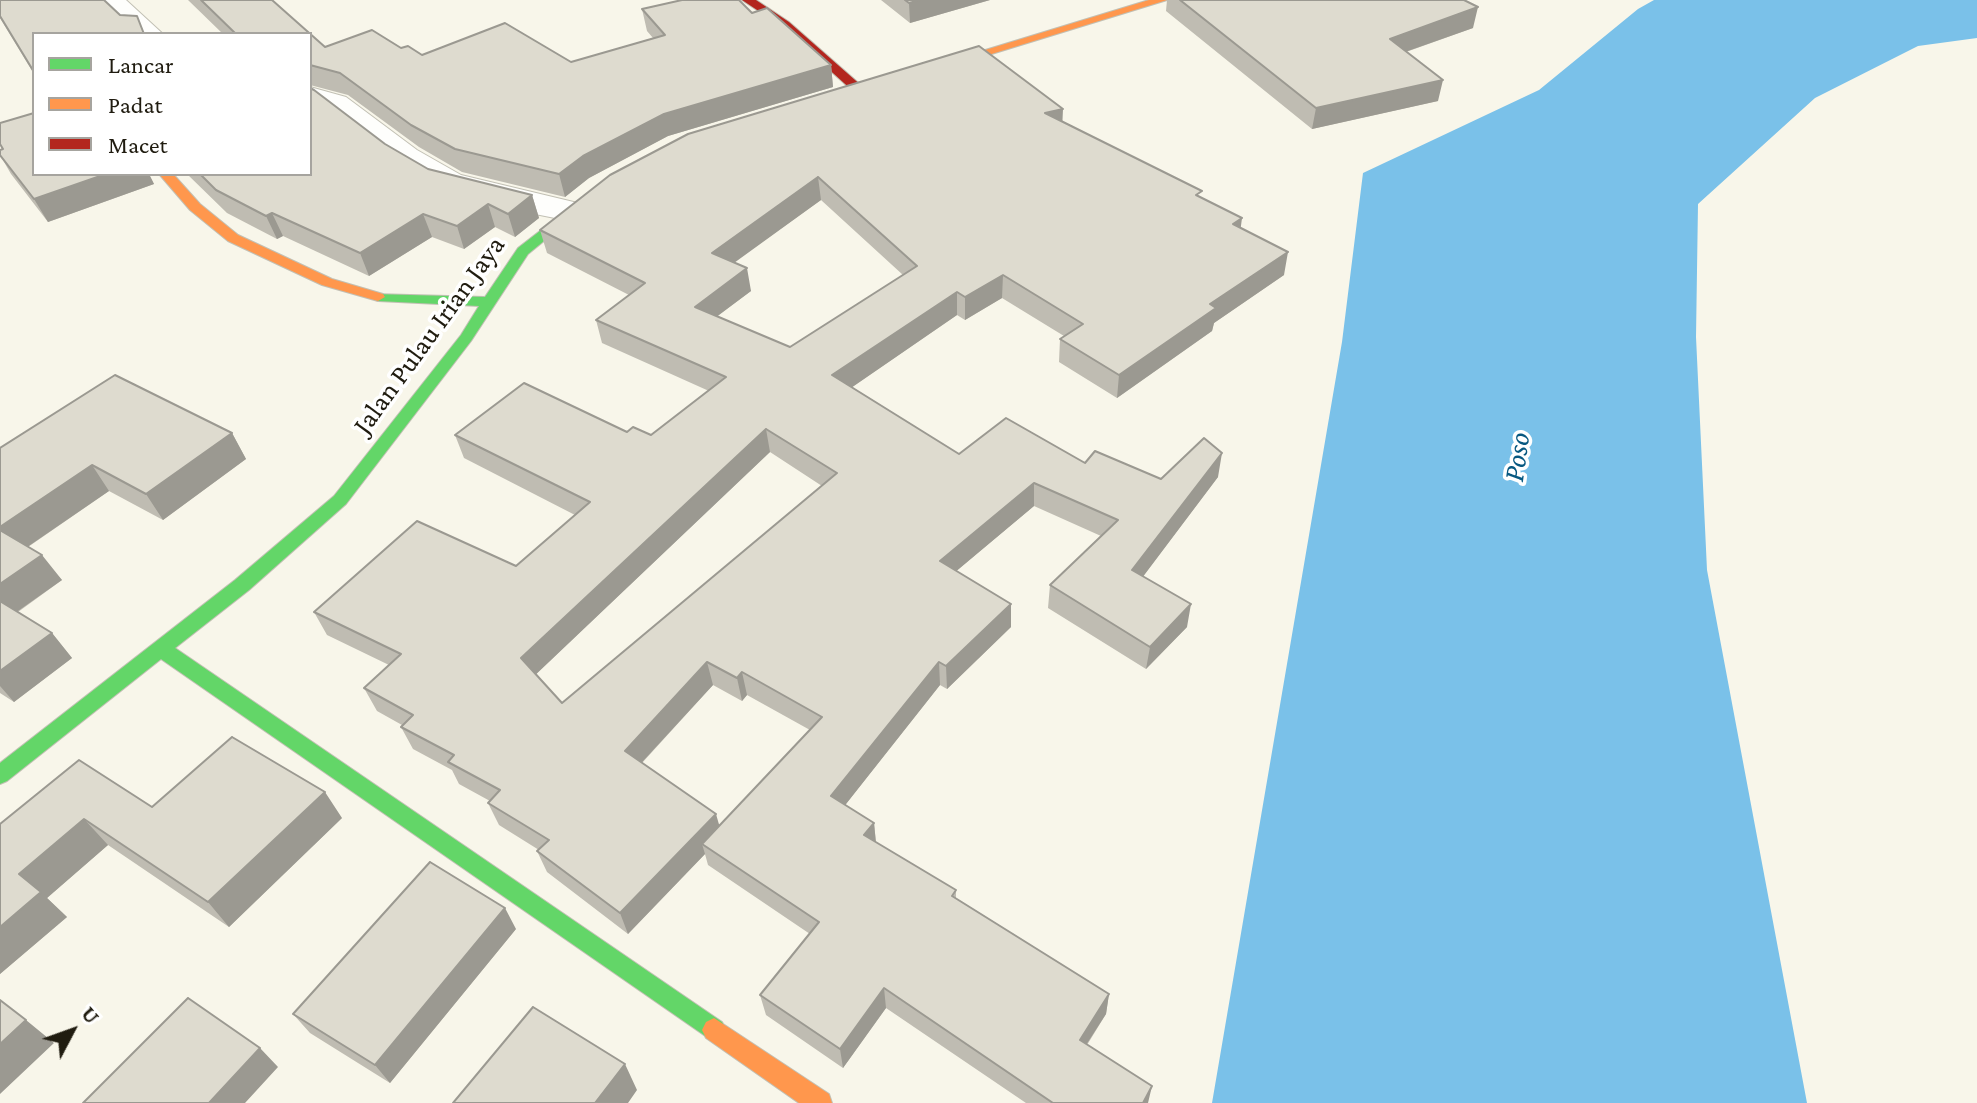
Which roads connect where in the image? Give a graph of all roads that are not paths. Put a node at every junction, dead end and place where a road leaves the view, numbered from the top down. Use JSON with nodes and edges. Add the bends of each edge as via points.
{"nodes":[{"id":1,"x":110,"y":0,"type":"edge"},
{"id":2,"x":748,"y":0,"type":"edge"},
{"id":3,"x":1161,"y":0,"type":"edge"},
{"id":4,"x":147,"y":32,"type":"edge"},
{"id":5,"x":916,"y":73,"type":"edge"},
{"id":6,"x":859,"y":90,"type":"edge"},
{"id":7,"x":312,"y":97,"type":"edge"},
{"id":8,"x":168,"y":176,"type":"edge"},
{"id":9,"x":602,"y":188,"type":"edge"},
{"id":10,"x":570,"y":211,"type":"junction"},
{"id":11,"x":488,"y":302,"type":"junction"},
{"id":12,"x":161,"y":649,"type":"junction"},
{"id":13,"x":0,"y":775,"type":"edge"},
{"id":14,"x":820,"y":1103,"type":"edge"}],
"edges":[{"from":1,"to":4,"type":"street"},
{"from":2,"to":6,"type":"street","via":[[785,24]]},
{"from":3,"to":5,"type":"street"},
{"from":7,"to":10,"type":"street","via":[[335,103],[449,182]]},
{"from":8,"to":11,"type":"street","via":[[233,238],[327,282],[386,299]]},
{"from":9,"to":10,"type":"street","name":"Jalan Pulau Irian Jaya"},
{"from":10,"to":11,"type":"street","name":"Jalan Pulau Irian Jaya","via":[[523,251]]},
{"from":11,"to":12,"type":"street","name":"Jalan Pulau Irian Jaya","via":[[340,500]]},
{"from":12,"to":13,"type":"street","name":"Jalan Pulau Irian Jaya"},
{"from":12,"to":14,"type":"street"}]}
